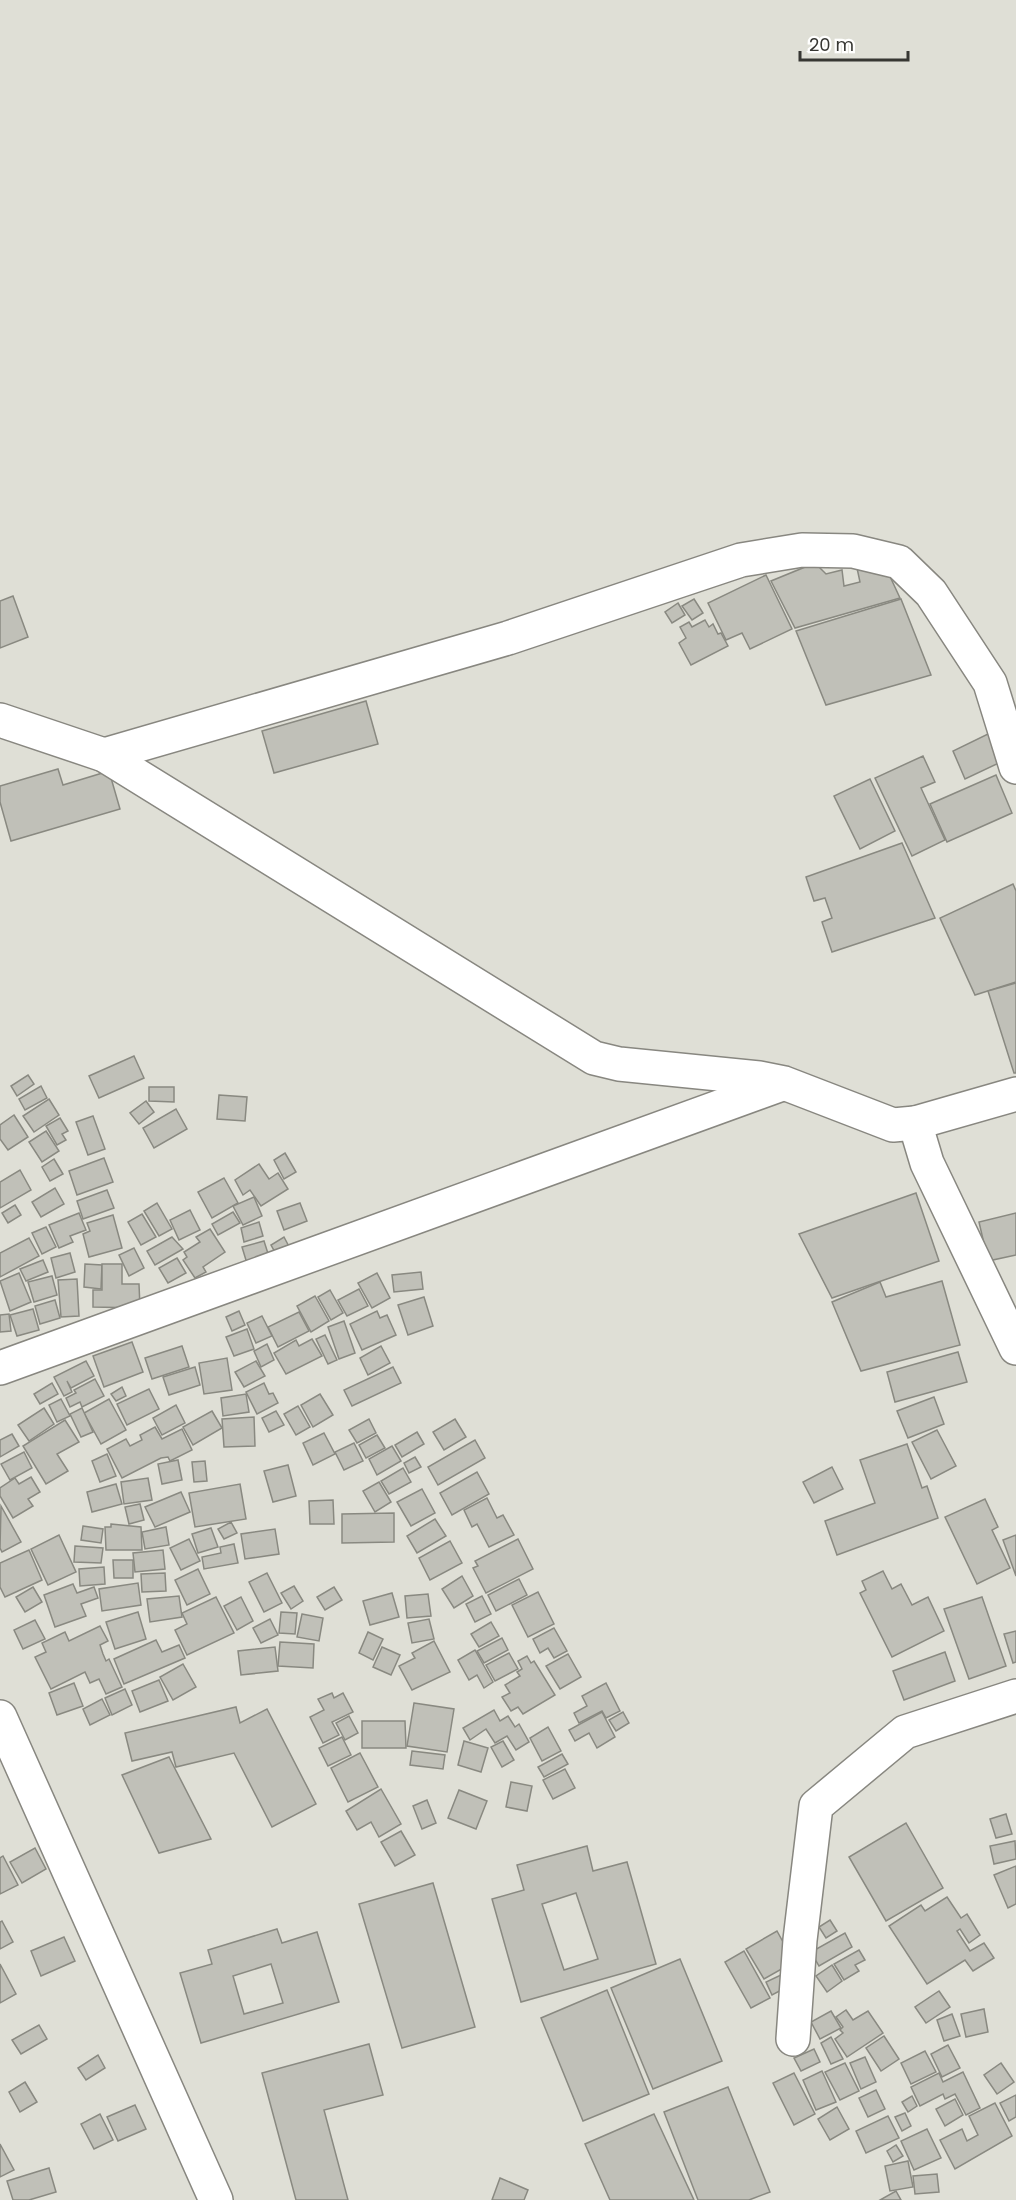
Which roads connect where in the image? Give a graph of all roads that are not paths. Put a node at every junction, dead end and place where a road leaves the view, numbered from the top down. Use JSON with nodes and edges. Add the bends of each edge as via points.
{"nodes":[{"id":1,"x":1003,"y":678,"type":"edge"},
{"id":2,"x":0,"y":720,"type":"edge"},
{"id":3,"x":104,"y":755,"type":"junction"},
{"id":4,"x":1016,"y":767,"type":"edge"},
{"id":5,"x":784,"y":1083,"type":"junction"},
{"id":6,"x":1016,"y":1094,"type":"edge"},
{"id":7,"x":915,"y":1122,"type":"junction"},
{"id":8,"x":1016,"y":1348,"type":"edge"},
{"id":9,"x":0,"y":1368,"type":"edge"},
{"id":10,"x":1016,"y":1696,"type":"edge"},
{"id":11,"x":0,"y":1717,"type":"edge"},
{"id":12,"x":793,"y":2039,"type":"dead end"},
{"id":13,"x":216,"y":2200,"type":"edge"}],
"edges":[{"from":1,"to":3,"type":"street","via":[[931,593],[899,562],[853,551],[802,550],[741,560],[508,638]]},
{"from":1,"to":4,"type":"street"},
{"from":2,"to":3,"type":"street"},
{"from":3,"to":5,"type":"street","via":[[594,1058]]},
{"from":5,"to":7,"type":"street","via":[[893,1125]]},
{"from":5,"to":9,"type":"street"},
{"from":6,"to":7,"type":"street"},
{"from":7,"to":8,"type":"street","via":[[927,1163]]},
{"from":10,"to":12,"type":"street","via":[[905,1732],[816,1806]]},
{"from":11,"to":13,"type":"street"}]}
